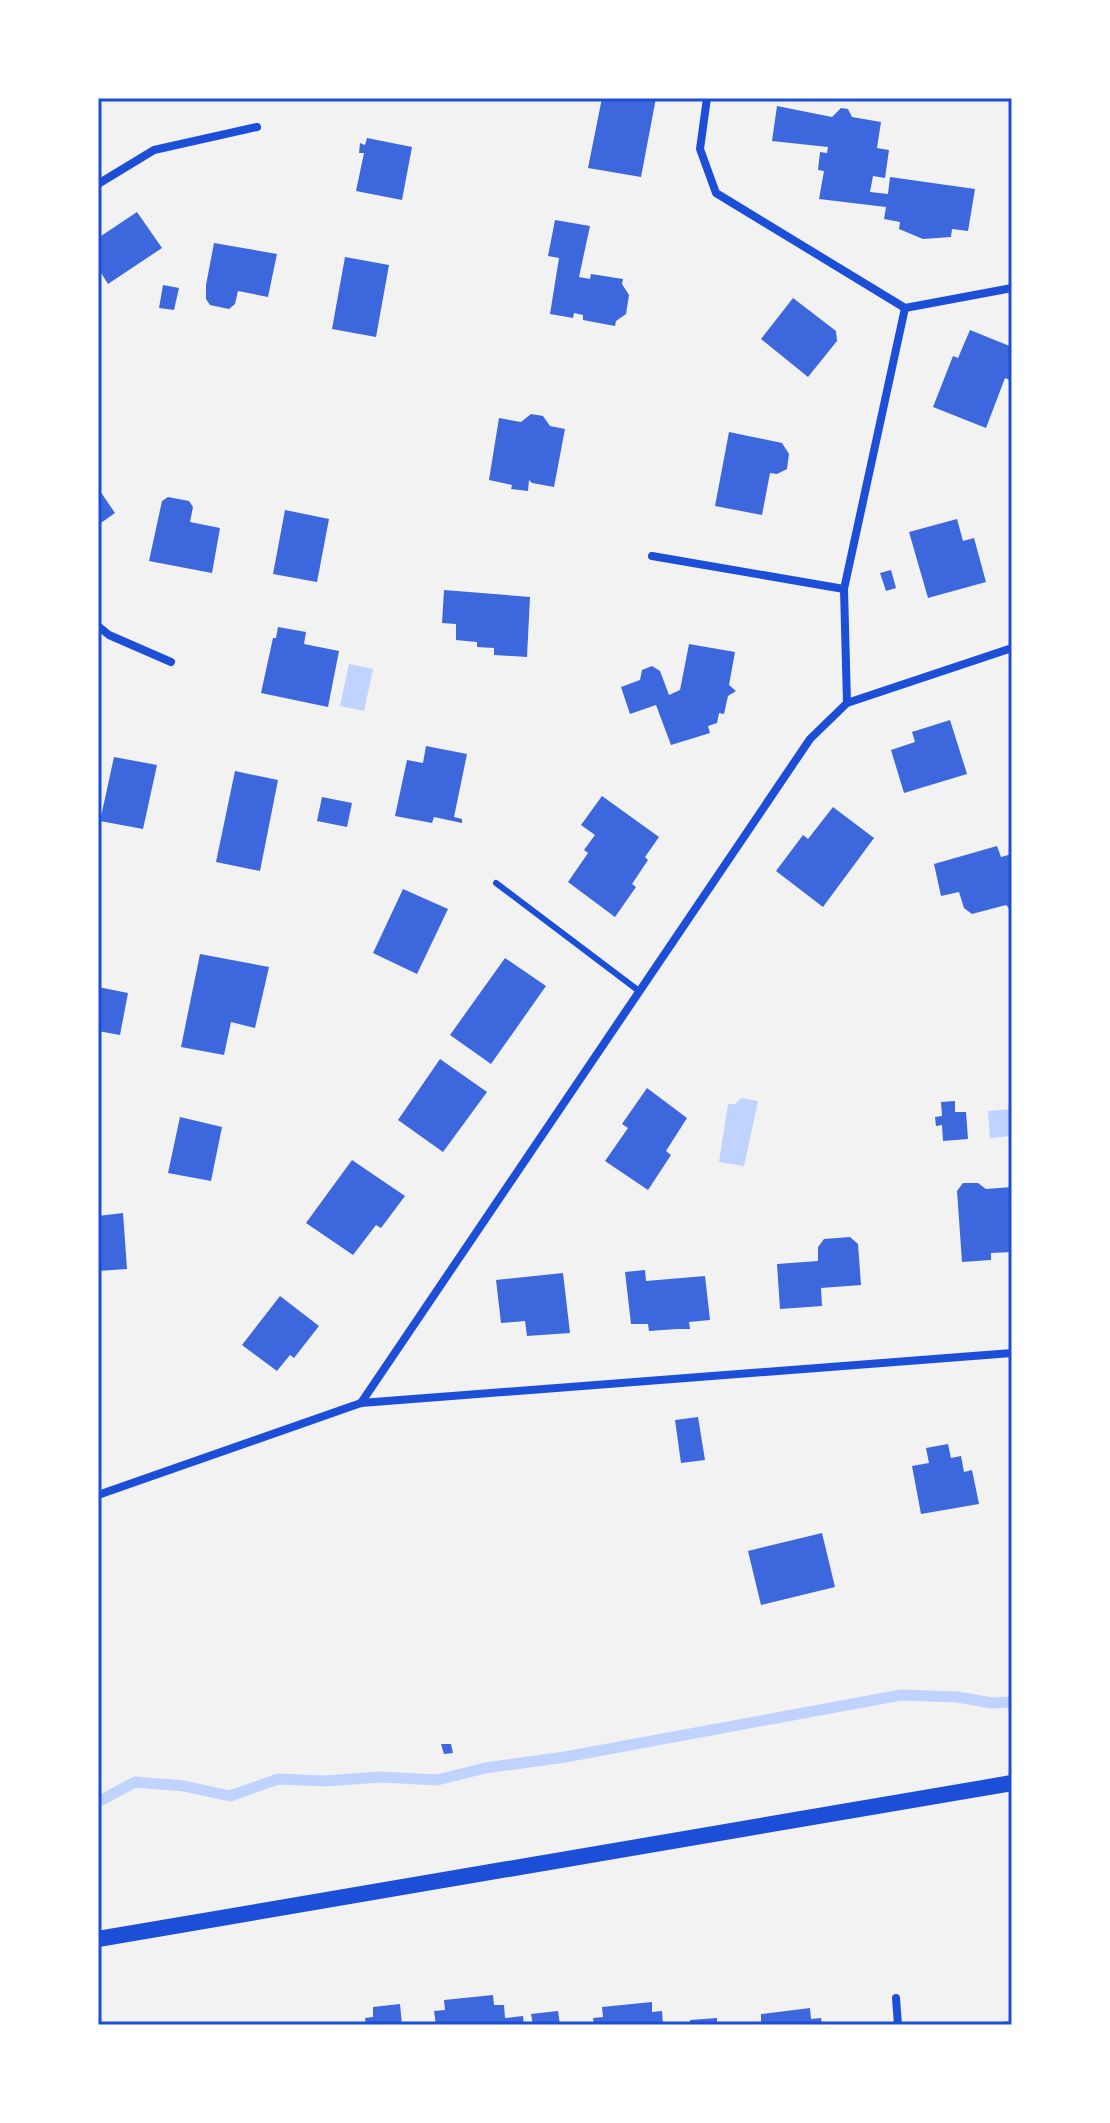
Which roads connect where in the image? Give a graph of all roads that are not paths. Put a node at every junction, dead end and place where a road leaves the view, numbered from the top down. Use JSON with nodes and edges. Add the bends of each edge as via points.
{"nodes":[{"id":1,"x":707,"y":98,"type":"edge"},
{"id":2,"x":257,"y":127,"type":"dead end"},
{"id":3,"x":98,"y":184,"type":"edge"},
{"id":4,"x":1012,"y":288,"type":"edge"},
{"id":5,"x":905,"y":308,"type":"junction"},
{"id":6,"x":652,"y":556,"type":"dead end"},
{"id":7,"x":844,"y":589,"type":"junction"},
{"id":8,"x":98,"y":626,"type":"edge"},
{"id":9,"x":1011,"y":651,"type":"edge"},
{"id":10,"x":171,"y":662,"type":"dead end"},
{"id":11,"x":847,"y":703,"type":"junction"},
{"id":12,"x":496,"y":883,"type":"dead end"},
{"id":13,"x":639,"y":991,"type":"junction"},
{"id":14,"x":1012,"y":1353,"type":"edge"},
{"id":15,"x":361,"y":1403,"type":"junction"},
{"id":16,"x":98,"y":1495,"type":"edge"},
{"id":17,"x":1012,"y":1783,"type":"edge"},
{"id":18,"x":98,"y":1939,"type":"edge"},
{"id":19,"x":896,"y":1998,"type":"dead end"},
{"id":20,"x":898,"y":2025,"type":"edge"}],
"edges":[{"from":1,"to":5,"type":"street","via":[[700,149],[716,193]]},
{"from":2,"to":3,"type":"street","via":[[154,150]]},
{"from":4,"to":5,"type":"street"},
{"from":5,"to":7,"type":"street"},
{"from":6,"to":7,"type":"street"},
{"from":7,"to":11,"type":"street"},
{"from":8,"to":10,"type":"street"},
{"from":9,"to":11,"type":"street"},
{"from":11,"to":13,"type":"street","via":[[810,739]]},
{"from":12,"to":13,"type":"lane"},
{"from":13,"to":15,"type":"street"},
{"from":14,"to":15,"type":"street"},
{"from":15,"to":16,"type":"street"},
{"from":17,"to":18,"type":"main road"},
{"from":19,"to":20,"type":"street"}]}
